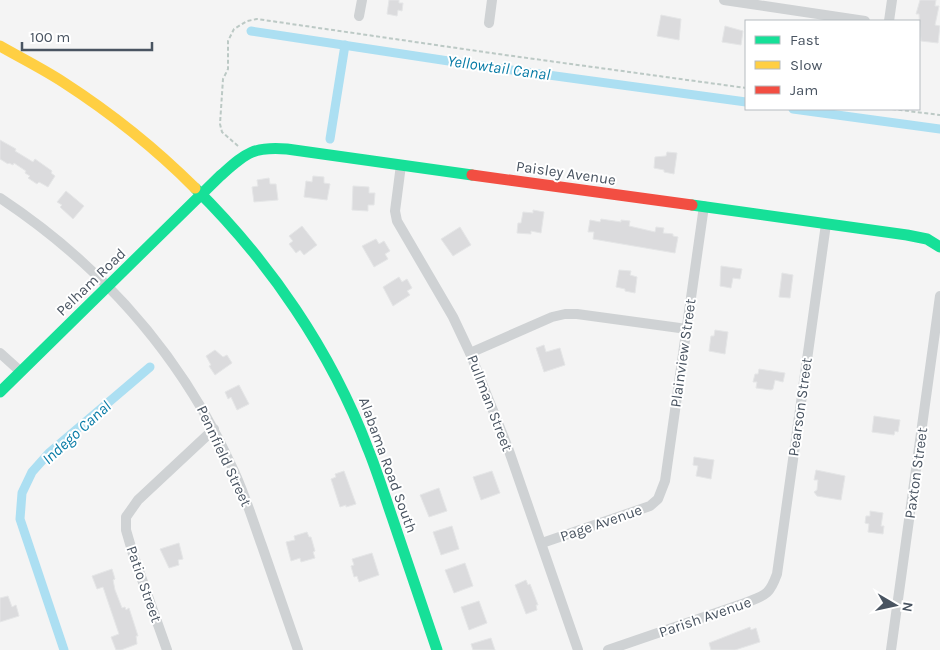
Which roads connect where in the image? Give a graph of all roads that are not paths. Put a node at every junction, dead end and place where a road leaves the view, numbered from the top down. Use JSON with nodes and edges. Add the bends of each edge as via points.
{"nodes":[{"id":1,"x":362,"y":0,"type":"edge"},
{"id":2,"x":492,"y":0,"type":"edge"},
{"id":3,"x":724,"y":0,"type":"edge"},
{"id":4,"x":892,"y":0,"type":"edge"},
{"id":5,"x":762,"y":3,"type":"edge"},
{"id":6,"x":360,"y":16,"type":"dead end"},
{"id":7,"x":858,"y":20,"type":"edge"},
{"id":8,"x":889,"y":20,"type":"edge"},
{"id":9,"x":489,"y":23,"type":"dead end"},
{"id":10,"x":0,"y":46,"type":"edge"},
{"id":11,"x":402,"y":165,"type":"junction"},
{"id":12,"x":202,"y":193,"type":"junction"},
{"id":13,"x":0,"y":198,"type":"edge"},
{"id":14,"x":704,"y":206,"type":"junction"},
{"id":15,"x":826,"y":224,"type":"junction"},
{"id":16,"x":940,"y":247,"type":"edge"},
{"id":17,"x":108,"y":285,"type":"junction"},
{"id":18,"x":940,"y":296,"type":"edge"},
{"id":19,"x":687,"y":329,"type":"junction"},
{"id":20,"x":0,"y":353,"type":"edge"},
{"id":21,"x":470,"y":353,"type":"junction"},
{"id":22,"x":20,"y":371,"type":"junction"},
{"id":23,"x":0,"y":392,"type":"edge"},
{"id":24,"x":214,"y":429,"type":"junction"},
{"id":25,"x":658,"y":499,"type":"joint"},
{"id":26,"x":542,"y":543,"type":"junction"},
{"id":27,"x":771,"y":589,"type":"joint"},
{"id":28,"x":167,"y":650,"type":"edge"},
{"id":29,"x":298,"y":650,"type":"edge"},
{"id":30,"x":437,"y":650,"type":"edge"},
{"id":31,"x":578,"y":650,"type":"edge"},
{"id":32,"x":608,"y":650,"type":"edge"},
{"id":33,"x":891,"y":650,"type":"edge"}],
"edges":[{"from":1,"to":6,"type":"street"},
{"from":2,"to":9,"type":"street"},
{"from":3,"to":5,"type":"street"},
{"from":4,"to":8,"type":"street"},
{"from":5,"to":7,"type":"street"},
{"from":10,"to":12,"type":"street","name":"Alabama Road South","via":[[46,71],[111,114]]},
{"from":11,"to":12,"type":"street","name":"Paisley Avenue","via":[[257,147],[242,156]]},
{"from":11,"to":14,"type":"street","name":"Paisley Avenue"},
{"from":11,"to":21,"type":"street","name":"Pullman Street","via":[[395,211],[397,221],[453,317]]},
{"from":12,"to":17,"type":"street","name":"Pelham Road"},
{"from":12,"to":30,"type":"street","name":"Alabama Road South","via":[[272,274],[344,392],[368,448]]},
{"from":13,"to":17,"type":"street","name":"Pennfield Street","via":[[46,231]]},
{"from":14,"to":15,"type":"street","name":"Paisley Avenue"},
{"from":14,"to":19,"type":"street","name":"Plainview Street"},
{"from":15,"to":16,"type":"street","name":"Paisley Avenue","via":[[926,239]]},
{"from":15,"to":27,"type":"street","name":"Pearson Street","via":[[777,574]]},
{"from":17,"to":22,"type":"street","name":"Pelham Road"},
{"from":17,"to":24,"type":"street","name":"Pennfield Street","via":[[175,365]]},
{"from":18,"to":33,"type":"street","name":"Paxton Street"},
{"from":19,"to":21,"type":"street","via":[[565,314]]},
{"from":19,"to":25,"type":"street","name":"Plainview Street","via":[[665,481]]},
{"from":20,"to":22,"type":"street"},
{"from":21,"to":26,"type":"street","name":"Pullman Street"},
{"from":22,"to":23,"type":"street","name":"Pelham Road"},
{"from":24,"to":28,"type":"street","name":"Patio Street","via":[[138,500],[126,518],[133,554]]},
{"from":24,"to":29,"type":"street","name":"Pennfield Street","via":[[247,503]]},
{"from":25,"to":26,"type":"street","name":"Page Avenue","via":[[650,506]]},
{"from":26,"to":31,"type":"street","name":"Pullman Street"},
{"from":27,"to":32,"type":"street","name":"Parish Avenue","via":[[763,596]]}]}
